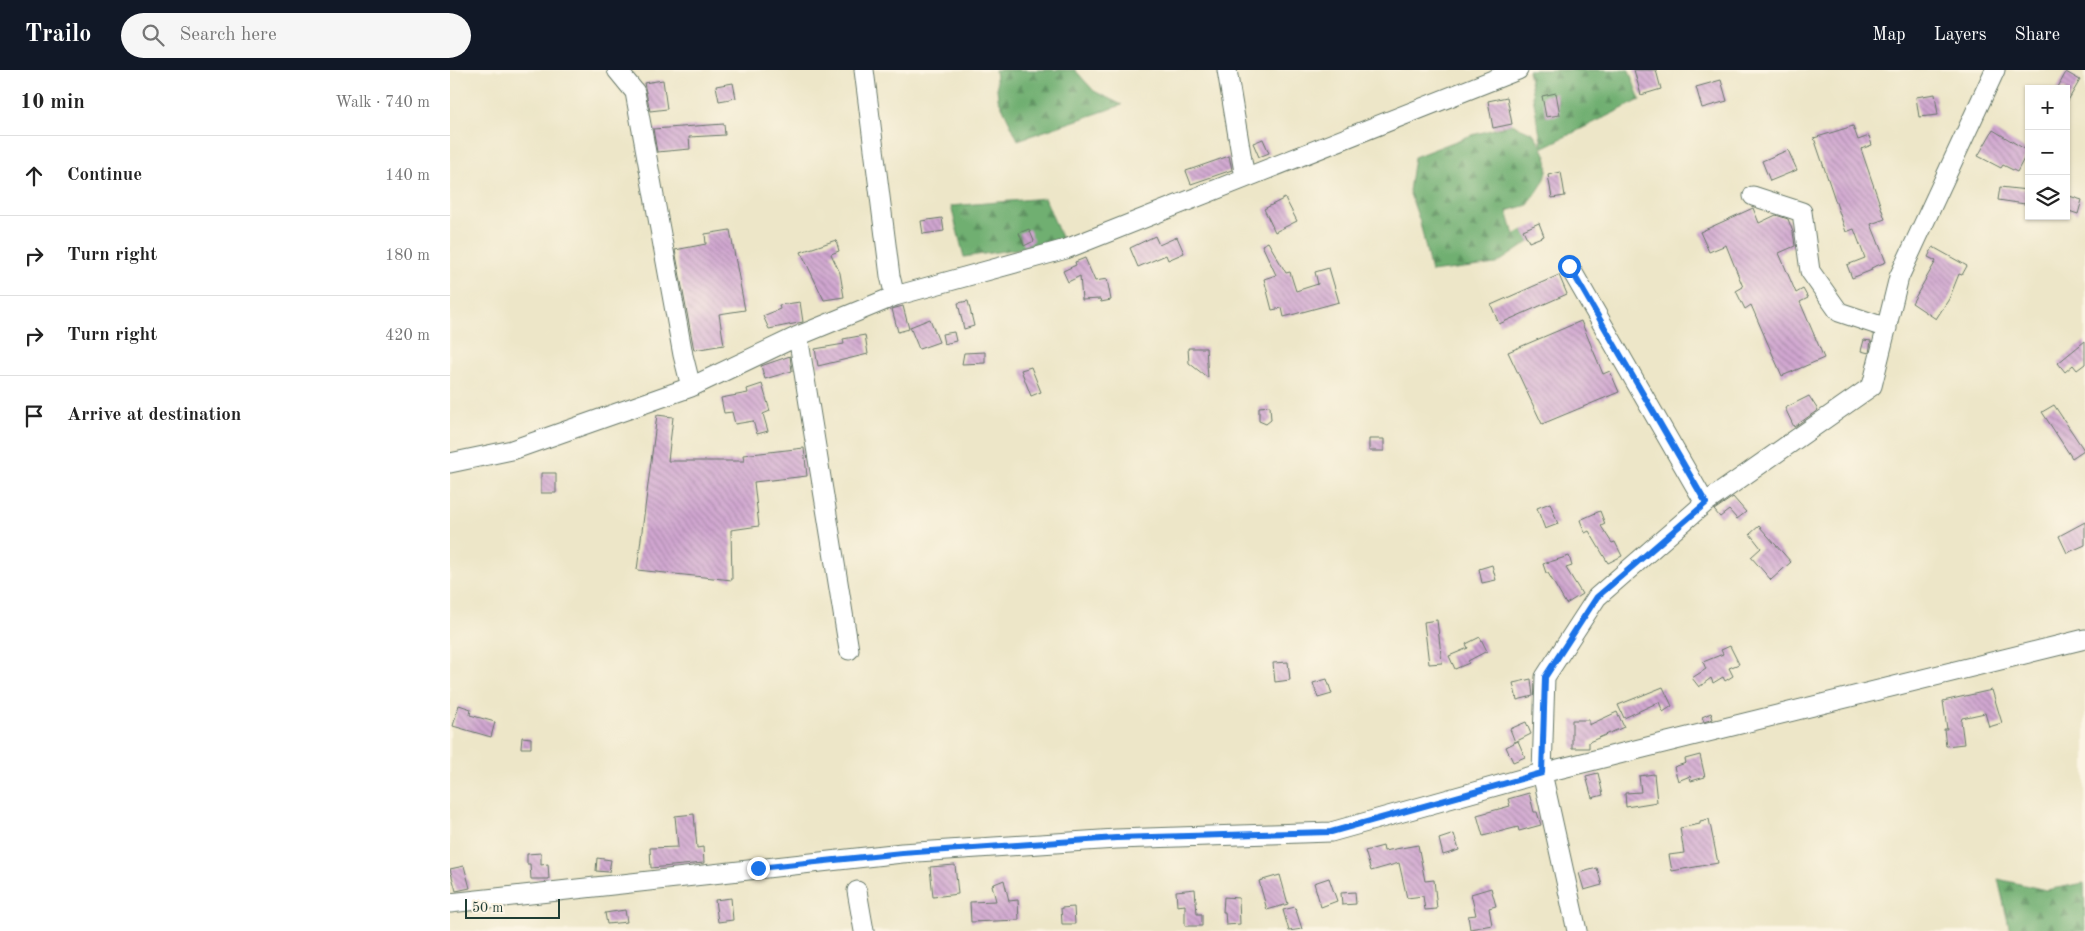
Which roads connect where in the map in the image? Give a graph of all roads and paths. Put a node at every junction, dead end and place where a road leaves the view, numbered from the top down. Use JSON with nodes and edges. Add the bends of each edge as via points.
{"nodes":[{"id":1,"x":617,"y":70,"type":"edge"},
{"id":2,"x":864,"y":70,"type":"edge"},
{"id":3,"x":1226,"y":70,"type":"edge"},
{"id":4,"x":1518,"y":70,"type":"edge"},
{"id":5,"x":1995,"y":70,"type":"edge"},
{"id":6,"x":1245,"y":178,"type":"junction"},
{"id":7,"x":1753,"y":196,"type":"dead end"},
{"id":8,"x":1569,"y":266,"type":"dead end"},
{"id":9,"x":895,"y":296,"type":"junction"},
{"id":10,"x":1887,"y":328,"type":"junction"},
{"id":11,"x":798,"y":336,"type":"junction"},
{"id":12,"x":691,"y":387,"type":"junction"},
{"id":13,"x":450,"y":463,"type":"edge"},
{"id":14,"x":1706,"y":503,"type":"junction"},
{"id":15,"x":2085,"y":639,"type":"edge"},
{"id":16,"x":849,"y":650,"type":"dead end"},
{"id":17,"x":1542,"y":773,"type":"junction"},
{"id":18,"x":856,"y":891,"type":"dead end"},
{"id":19,"x":450,"y":903,"type":"edge"},
{"id":20,"x":864,"y":931,"type":"edge"},
{"id":21,"x":1577,"y":931,"type":"edge"}],
"edges":[{"from":1,"to":12,"type":"street","via":[[635,92]]},
{"from":2,"to":9,"type":"street"},
{"from":3,"to":6,"type":"street"},
{"from":4,"to":6,"type":"street"},
{"from":5,"to":10,"type":"street","via":[[1899,277]]},
{"from":6,"to":9,"type":"street","via":[[1066,249]]},
{"from":7,"to":10,"type":"street","via":[[1802,212],[1810,271],[1839,312]]},
{"from":8,"to":14,"type":"street"},
{"from":9,"to":11,"type":"street"},
{"from":10,"to":14,"type":"street","via":[[1872,386]]},
{"from":11,"to":12,"type":"street"},
{"from":11,"to":16,"type":"street"},
{"from":12,"to":13,"type":"street","via":[[512,450]]},
{"from":14,"to":17,"type":"street","via":[[1597,597],[1545,677]]},
{"from":15,"to":17,"type":"street"},
{"from":17,"to":19,"type":"street","via":[[1331,832],[1116,838],[902,853]]},
{"from":17,"to":21,"type":"street"},
{"from":18,"to":20,"type":"street"}]}
